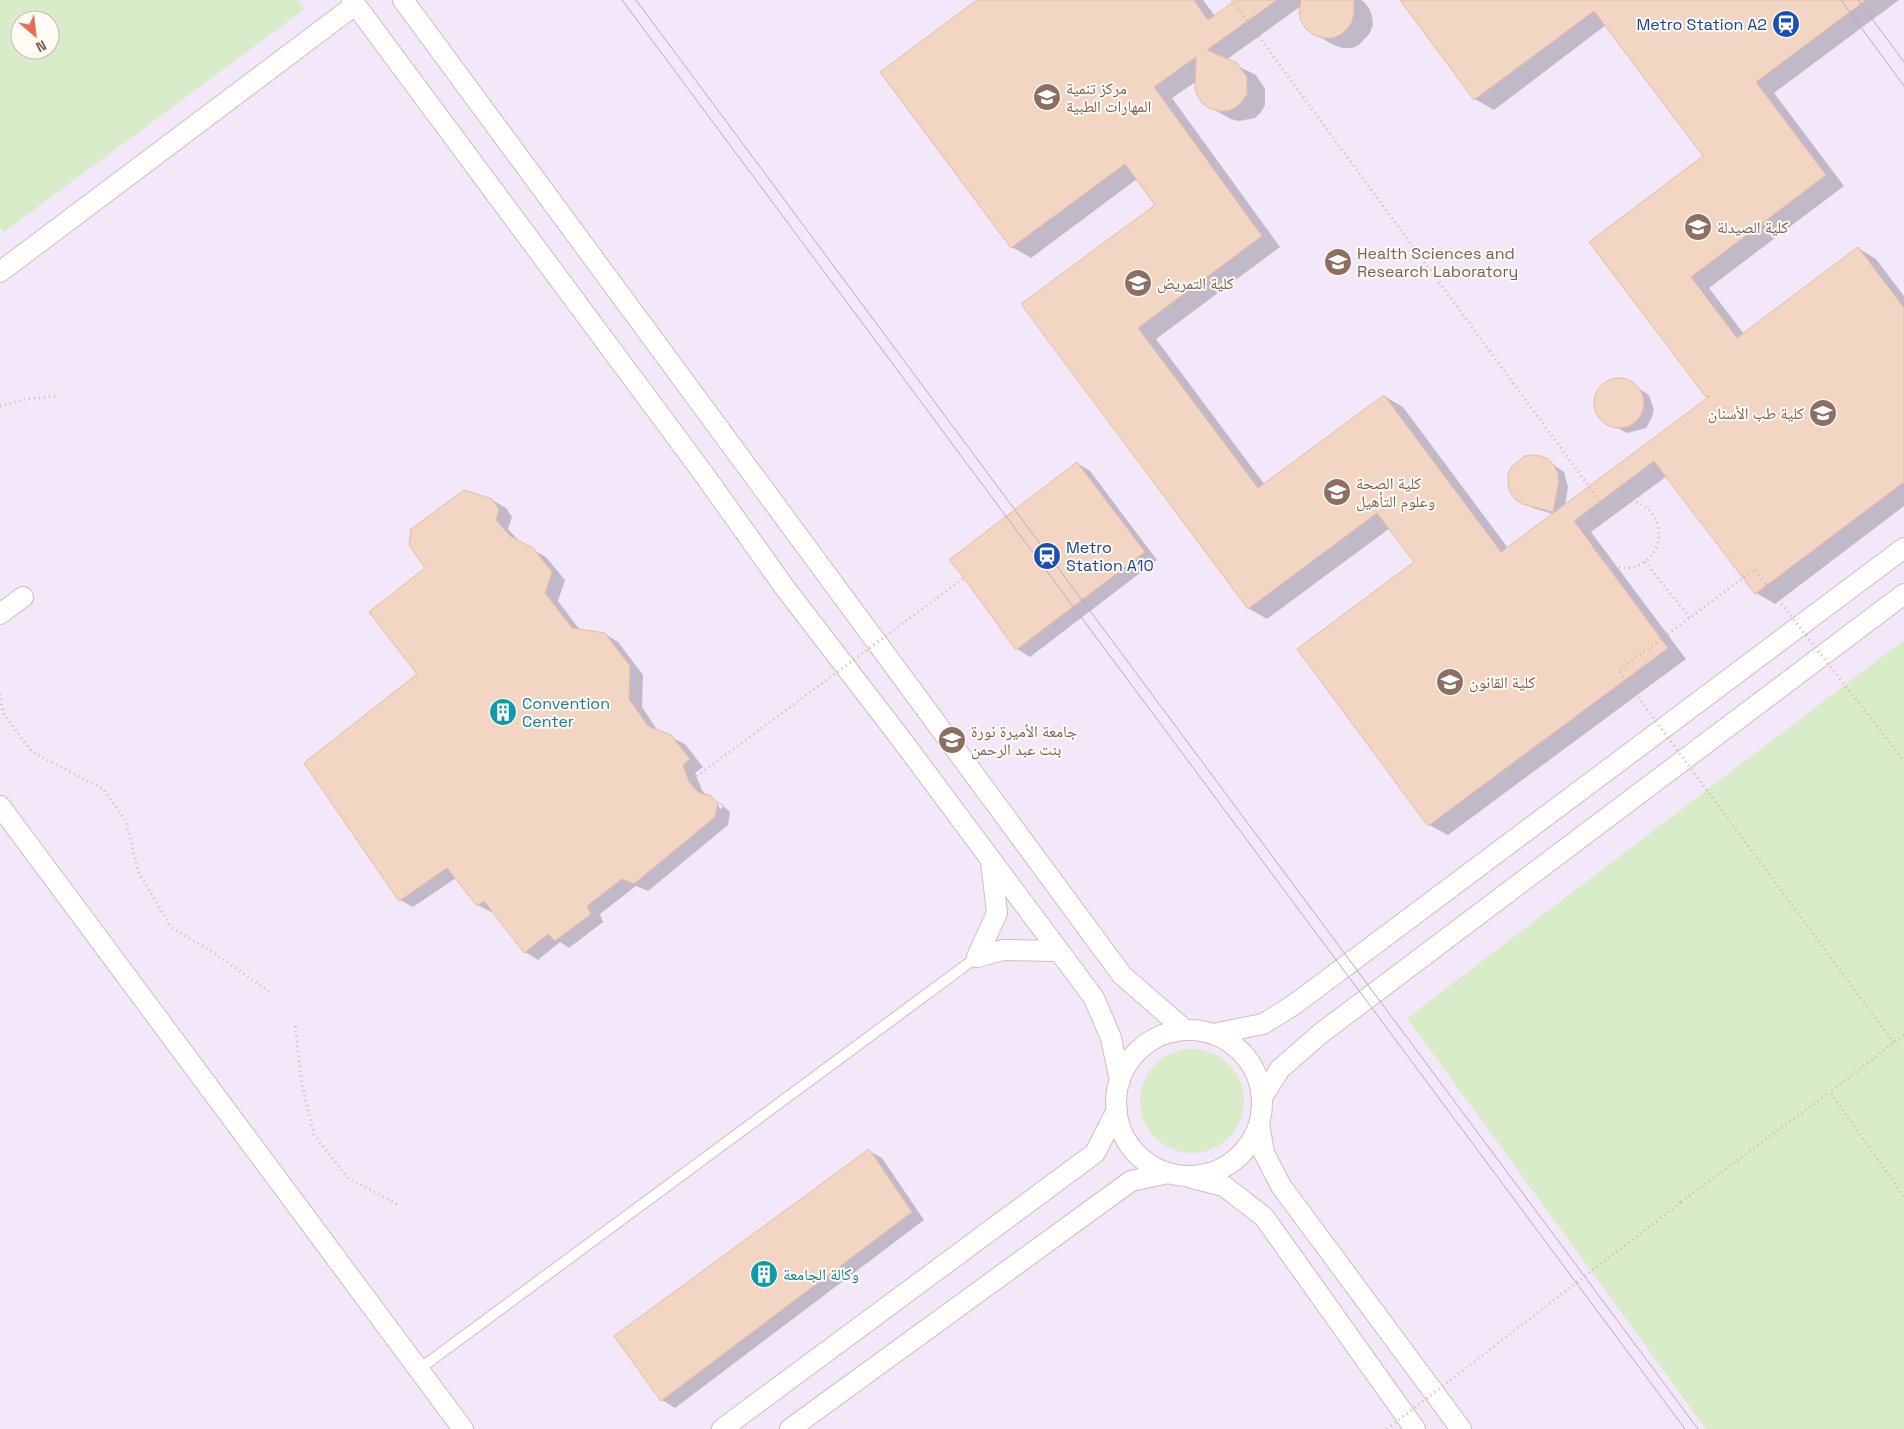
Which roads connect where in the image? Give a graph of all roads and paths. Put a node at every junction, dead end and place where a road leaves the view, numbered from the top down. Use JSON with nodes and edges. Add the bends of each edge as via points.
{"nodes":[{"id":1,"x":403,"y":0,"type":"edge"},
{"id":2,"x":1232,"y":0,"type":"edge"},
{"id":3,"x":354,"y":3,"type":"edge"},
{"id":4,"x":0,"y":272,"type":"edge"},
{"id":5,"x":57,"y":396,"type":"dead end"},
{"id":6,"x":0,"y":406,"type":"edge"},
{"id":7,"x":1604,"y":506,"type":"junction"},
{"id":8,"x":1904,"y":548,"type":"edge"},
{"id":9,"x":1645,"y":562,"type":"junction"},
{"id":10,"x":964,"y":578,"type":"dead end"},
{"id":11,"x":1904,"y":594,"type":"edge"},
{"id":12,"x":23,"y":597,"type":"dead end"},
{"id":13,"x":0,"y":614,"type":"edge"},
{"id":14,"x":1690,"y":618,"type":"junction"},
{"id":15,"x":0,"y":694,"type":"edge"},
{"id":16,"x":1904,"y":760,"type":"edge"},
{"id":17,"x":689,"y":782,"type":"dead end"},
{"id":18,"x":0,"y":806,"type":"edge"},
{"id":19,"x":991,"y":860,"type":"junction"},
{"id":20,"x":1058,"y":951,"type":"junction"},
{"id":21,"x":977,"y":957,"type":"junction"},
{"id":22,"x":269,"y":991,"type":"dead end"},
{"id":23,"x":295,"y":1026,"type":"dead end"},
{"id":24,"x":1185,"y":1030,"type":"junction"},
{"id":25,"x":1213,"y":1034,"type":"junction"},
{"id":26,"x":1904,"y":1035,"type":"edge"},
{"id":27,"x":1894,"y":1043,"type":"junction"},
{"id":28,"x":1120,"y":1081,"type":"junction"},
{"id":29,"x":1830,"y":1092,"type":"junction"},
{"id":30,"x":1262,"y":1097,"type":"junction"},
{"id":31,"x":1117,"y":1110,"type":"junction"},
{"id":32,"x":1259,"y":1124,"type":"junction"},
{"id":33,"x":1176,"y":1174,"type":"junction"},
{"id":34,"x":1904,"y":1197,"type":"edge"},
{"id":35,"x":399,"y":1204,"type":"dead end"},
{"id":36,"x":418,"y":1370,"type":"junction"},
{"id":37,"x":463,"y":1429,"type":"edge"},
{"id":38,"x":722,"y":1429,"type":"edge"},
{"id":39,"x":790,"y":1429,"type":"edge"},
{"id":40,"x":1387,"y":1429,"type":"edge"},
{"id":41,"x":1415,"y":1429,"type":"edge"},
{"id":42,"x":1461,"y":1429,"type":"edge"}],
"edges":[{"from":1,"to":24,"type":"street","via":[[1122,974]]},
{"from":2,"to":7,"type":"path"},
{"from":3,"to":4,"type":"street"},
{"from":3,"to":19,"type":"street","via":[[785,588]]},
{"from":5,"to":6,"type":"path"},
{"from":7,"to":9,"type":"path","via":[[1591,526],[1590,538],[1601,559],[1622,568]]},
{"from":7,"to":9,"type":"path","via":[[1613,501],[1635,500],[1653,513],[1660,534],[1653,554]]},
{"from":8,"to":25,"type":"street","via":[[1295,1004],[1263,1024]]},
{"from":9,"to":14,"type":"path"},
{"from":10,"to":17,"type":"path","bridge":true},
{"from":11,"to":30,"type":"street","via":[[1320,1034],[1280,1069]]},
{"from":12,"to":13,"type":"street"},
{"from":14,"to":16,"type":"path","bridge":true,"via":[[1755,569]]},
{"from":14,"to":27,"type":"path","bridge":true,"via":[[1618,671]]},
{"from":15,"to":22,"type":"path","via":[[3,713],[32,752],[103,789],[126,821],[138,871],[171,927]]},
{"from":18,"to":36,"type":"street"},
{"from":19,"to":20,"type":"street"},
{"from":19,"to":21,"type":"street","via":[[997,913]]},
{"from":20,"to":21,"type":"street","via":[[1003,950]]},
{"from":20,"to":28,"type":"street","via":[[1094,998],[1111,1038]]},
{"from":21,"to":36,"type":"lane"},
{"from":23,"to":35,"type":"path","via":[[302,1085],[314,1136],[348,1178]]},
{"from":24,"to":25,"type":"street"},
{"from":24,"to":28,"type":"street","via":[[1163,1035],[1144,1046],[1129,1062]]},
{"from":25,"to":30,"type":"street","via":[[1232,1043],[1247,1058],[1258,1076]]},
{"from":26,"to":27,"type":"path"},
{"from":27,"to":29,"type":"path"},
{"from":28,"to":31,"type":"street","via":[[1116,1095]]},
{"from":29,"to":34,"type":"path"},
{"from":29,"to":40,"type":"path","bridge":true,"via":[[1681,1202]]},
{"from":30,"to":32,"type":"street"},
{"from":31,"to":33,"type":"street","via":[[1122,1130],[1133,1149],[1148,1163]]},
{"from":31,"to":38,"type":"street","via":[[1095,1153]]},
{"from":32,"to":33,"type":"street","via":[[1248,1146],[1230,1163],[1208,1173]]},
{"from":32,"to":42,"type":"street","via":[[1264,1153],[1281,1186]]},
{"from":33,"to":39,"type":"street","via":[[1131,1181]]},
{"from":33,"to":41,"type":"street","via":[[1224,1186],[1264,1217]]},
{"from":36,"to":37,"type":"street"}]}
